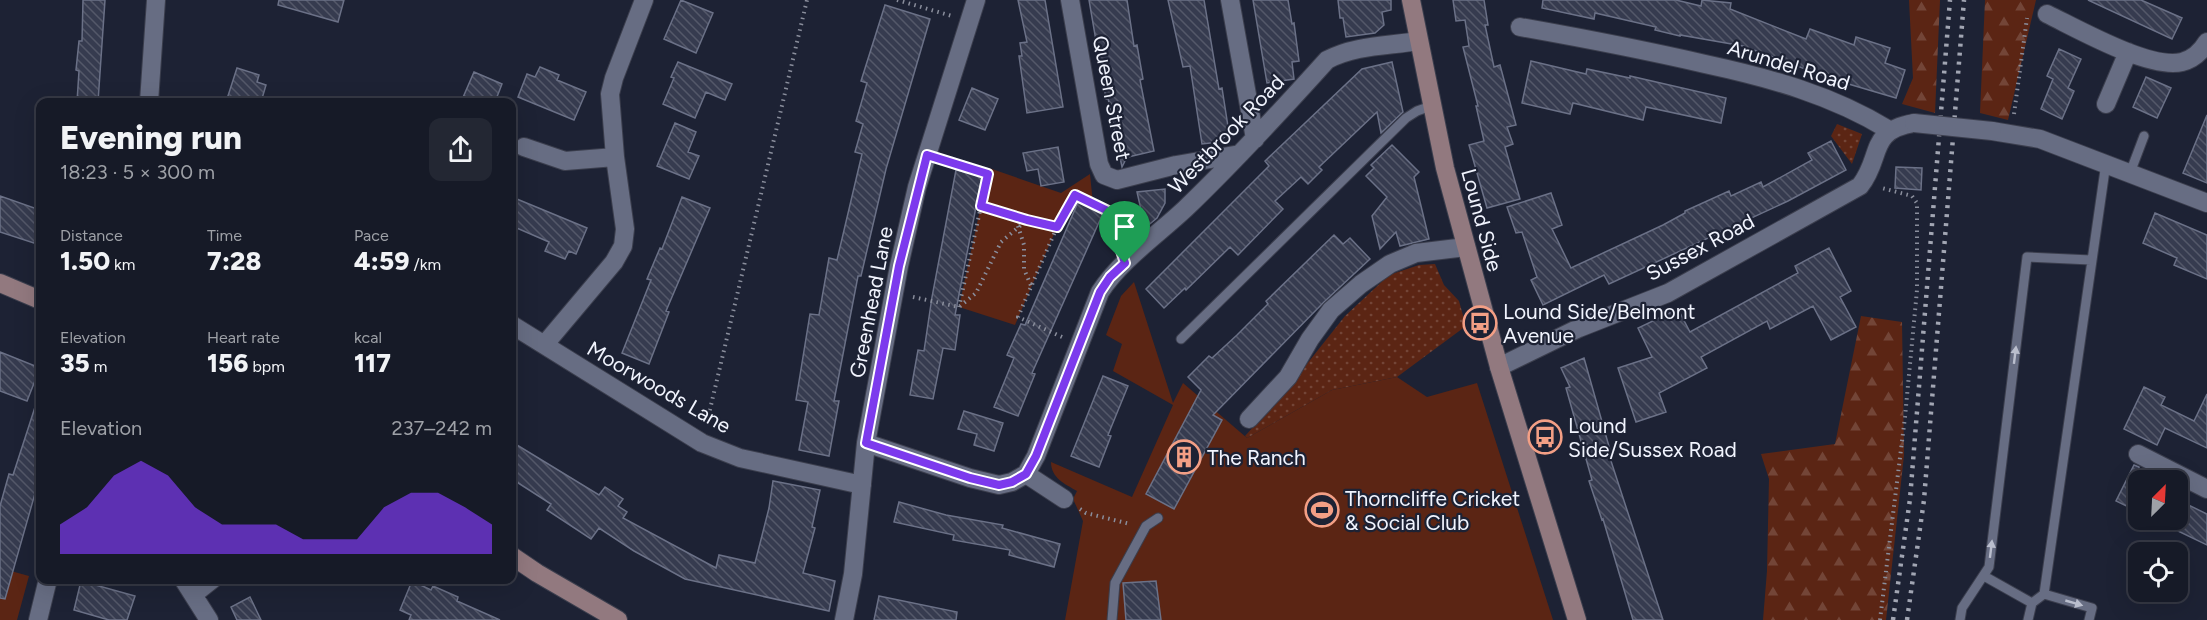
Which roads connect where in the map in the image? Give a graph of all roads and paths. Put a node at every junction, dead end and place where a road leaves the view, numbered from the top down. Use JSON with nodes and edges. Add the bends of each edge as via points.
{"nodes":[{"id":1,"x":156,"y":0,"type":"edge"},
{"id":2,"x":644,"y":0,"type":"edge"},
{"id":3,"x":807,"y":0,"type":"edge"},
{"id":4,"x":897,"y":0,"type":"edge"},
{"id":5,"x":976,"y":0,"type":"edge"},
{"id":6,"x":1070,"y":0,"type":"edge"},
{"id":7,"x":1230,"y":0,"type":"edge"},
{"id":8,"x":1411,"y":0,"type":"edge"},
{"id":9,"x":2028,"y":11,"type":"dead end"},
{"id":10,"x":2047,"y":14,"type":"dead end"},
{"id":11,"x":970,"y":21,"type":"junction"},
{"id":12,"x":1520,"y":27,"type":"dead end"},
{"id":13,"x":1418,"y":41,"type":"junction"},
{"id":14,"x":2207,"y":42,"type":"edge"},
{"id":15,"x":2128,"y":52,"type":"junction"},
{"id":16,"x":149,"y":98,"type":"edge"},
{"id":17,"x":2106,"y":104,"type":"dead end"},
{"id":18,"x":1431,"y":106,"type":"junction"},
{"id":19,"x":1889,"y":130,"type":"junction"},
{"id":20,"x":2011,"y":133,"type":"junction"},
{"id":21,"x":2144,"y":136,"type":"dead end"},
{"id":22,"x":1255,"y":139,"type":"junction"},
{"id":23,"x":524,"y":147,"type":"dead end"},
{"id":24,"x":1240,"y":154,"type":"junction"},
{"id":25,"x":927,"y":155,"type":"junction"},
{"id":26,"x":615,"y":157,"type":"junction"},
{"id":27,"x":2106,"y":163,"type":"junction"},
{"id":28,"x":2130,"y":172,"type":"junction"},
{"id":29,"x":1867,"y":177,"type":"junction"},
{"id":30,"x":2207,"y":203,"type":"edge"},
{"id":31,"x":981,"y":206,"type":"junction"},
{"id":32,"x":1027,"y":220,"type":"junction"},
{"id":33,"x":1018,"y":226,"type":"junction"},
{"id":34,"x":1057,"y":227,"type":"junction"},
{"id":35,"x":1466,"y":247,"type":"junction"},
{"id":36,"x":2091,"y":260,"type":"junction"},
{"id":37,"x":1125,"y":263,"type":"junction"},
{"id":38,"x":0,"y":283,"type":"edge"},
{"id":39,"x":1032,"y":288,"type":"junction"},
{"id":40,"x":895,"y":294,"type":"junction"},
{"id":41,"x":36,"y":298,"type":"edge"},
{"id":42,"x":959,"y":307,"type":"junction"},
{"id":43,"x":516,"y":327,"type":"edge"},
{"id":44,"x":1181,"y":339,"type":"dead end"},
{"id":45,"x":545,"y":344,"type":"junction"},
{"id":46,"x":1079,"y":345,"type":"junction"},
{"id":47,"x":1499,"y":367,"type":"junction"},
{"id":48,"x":1249,"y":419,"type":"dead end"},
{"id":49,"x":702,"y":442,"type":"junction"},
{"id":50,"x":866,"y":443,"type":"junction"},
{"id":51,"x":2138,"y":454,"type":"dead end"},
{"id":52,"x":1026,"y":474,"type":"junction"},
{"id":53,"x":862,"y":485,"type":"junction"},
{"id":54,"x":2207,"y":489,"type":"edge"},
{"id":55,"x":1064,"y":499,"type":"joint"},
{"id":56,"x":1158,"y":518,"type":"dead end"},
{"id":57,"x":1146,"y":526,"type":"junction"},
{"id":58,"x":516,"y":559,"type":"edge"},
{"id":59,"x":1984,"y":576,"type":"junction"},
{"id":60,"x":47,"y":584,"type":"edge"},
{"id":61,"x":187,"y":584,"type":"edge"},
{"id":62,"x":207,"y":584,"type":"edge"},
{"id":63,"x":194,"y":594,"type":"junction"},
{"id":64,"x":2044,"y":594,"type":"junction"},
{"id":65,"x":2032,"y":603,"type":"junction"},
{"id":66,"x":38,"y":620,"type":"edge"},
{"id":67,"x":209,"y":620,"type":"edge"},
{"id":68,"x":618,"y":620,"type":"edge"},
{"id":69,"x":844,"y":620,"type":"edge"},
{"id":70,"x":1112,"y":620,"type":"edge"},
{"id":71,"x":1577,"y":620,"type":"edge"},
{"id":72,"x":1880,"y":620,"type":"edge"},
{"id":73,"x":1959,"y":620,"type":"edge"},
{"id":74,"x":2028,"y":620,"type":"edge"},
{"id":75,"x":2089,"y":620,"type":"edge"}],
"edges":[{"from":1,"to":16,"type":"street"},
{"from":2,"to":26,"type":"street","via":[[610,94]]},
{"from":3,"to":49,"type":"path"},
{"from":4,"to":11,"type":"path"},
{"from":5,"to":11,"type":"street","name":"Greenhead Lane"},
{"from":6,"to":24,"type":"street","name":"Queen Street","via":[[1104,175],[1117,180]]},
{"from":7,"to":22,"type":"street"},
{"from":8,"to":13,"type":"street","name":"Lound Side"},
{"from":9,"to":20,"type":"path"},
{"from":10,"to":15,"type":"street"},
{"from":11,"to":25,"type":"street","name":"Greenhead Lane"},
{"from":12,"to":19,"type":"street","name":"Arundel Road","via":[[1767,78],[1861,112]]},
{"from":13,"to":18,"type":"street","name":"Lound Side"},
{"from":13,"to":22,"type":"street","name":"Westbrook Road","via":[[1359,49],[1328,60]]},
{"from":14,"to":15,"type":"street","via":[[2199,54],[2183,62],[2162,63]]},
{"from":15,"to":17,"type":"street"},
{"from":18,"to":35,"type":"street","name":"Lound Side"},
{"from":18,"to":44,"type":"lane","via":[[1406,118]]},
{"from":19,"to":20,"type":"street","bridge":true,"via":[[1914,123]]},
{"from":19,"to":29,"type":"street","via":[[1879,142]]},
{"from":20,"to":27,"type":"street","via":[[2040,139]]},
{"from":21,"to":28,"type":"lane"},
{"from":22,"to":24,"type":"street","name":"Westbrook Road"},
{"from":23,"to":26,"type":"street","via":[[565,161]]},
{"from":24,"to":37,"type":"street","name":"Westbrook Road"},
{"from":25,"to":31,"type":"path","via":[[988,174]]},
{"from":25,"to":40,"type":"street","name":"Greenhead Lane"},
{"from":26,"to":45,"type":"street","via":[[625,229],[623,246]]},
{"from":27,"to":28,"type":"street"},
{"from":27,"to":36,"type":"lane"},
{"from":28,"to":30,"type":"street"},
{"from":29,"to":47,"type":"street","name":"Sussex Road","via":[[1860,186],[1668,293],[1579,328]]},
{"from":29,"to":72,"type":"path","via":[[1886,190],[1912,196],[1917,203],[1917,290]]},
{"from":31,"to":32,"type":"path"},
{"from":31,"to":42,"type":"path"},
{"from":32,"to":33,"type":"path"},
{"from":32,"to":34,"type":"path"},
{"from":33,"to":39,"type":"path","via":[[1024,245],[1024,269]]},
{"from":33,"to":42,"type":"path","via":[[1000,242],[976,293]]},
{"from":34,"to":37,"type":"path","via":[[1075,195],[1108,211]]},
{"from":34,"to":39,"type":"path"},
{"from":35,"to":47,"type":"street","name":"Lound Side"},
{"from":35,"to":48,"type":"street","via":[[1416,253],[1360,284],[1331,310],[1288,377]]},
{"from":59,"to":36,"type":"lane","one_way":true,"via":[[1989,567],[2027,257]]},
{"from":36,"to":64,"type":"lane"},
{"from":37,"to":46,"type":"street","name":"Westbrook Road","via":[[1100,292]]},
{"from":38,"to":41,"type":"street"},
{"from":39,"to":46,"type":"path","via":[[1018,317]]},
{"from":40,"to":42,"type":"path"},
{"from":40,"to":50,"type":"street","name":"Greenhead Lane"},
{"from":43,"to":45,"type":"street","name":"Moorwoods Lane"},
{"from":45,"to":49,"type":"street","name":"Moorwoods Lane"},
{"from":46,"to":52,"type":"street","name":"Westbrook Road"},
{"from":47,"to":71,"type":"street","name":"Lound Side"},
{"from":49,"to":53,"type":"street","name":"Moorwoods Lane","via":[[741,458]]},
{"from":50,"to":52,"type":"street","via":[[999,485]]},
{"from":50,"to":53,"type":"street","name":"Greenhead Lane"},
{"from":51,"to":54,"type":"street"},
{"from":52,"to":55,"type":"street"},
{"from":53,"to":69,"type":"street","name":"Greenhead Lane"},
{"from":55,"to":57,"type":"path","via":[[1086,513]]},
{"from":56,"to":57,"type":"lane"},
{"from":57,"to":70,"type":"lane","via":[[1115,583]]},
{"from":58,"to":68,"type":"street"},
{"from":59,"to":65,"type":"lane"},
{"from":59,"to":73,"type":"lane","via":[[1962,608]]},
{"from":60,"to":66,"type":"street"},
{"from":61,"to":63,"type":"street"},
{"from":62,"to":63,"type":"street"},
{"from":63,"to":67,"type":"street"},
{"from":64,"to":65,"type":"lane"},
{"from":64,"to":75,"type":"lane","one_way":true,"via":[[2092,608]]},
{"from":65,"to":74,"type":"lane"}]}
